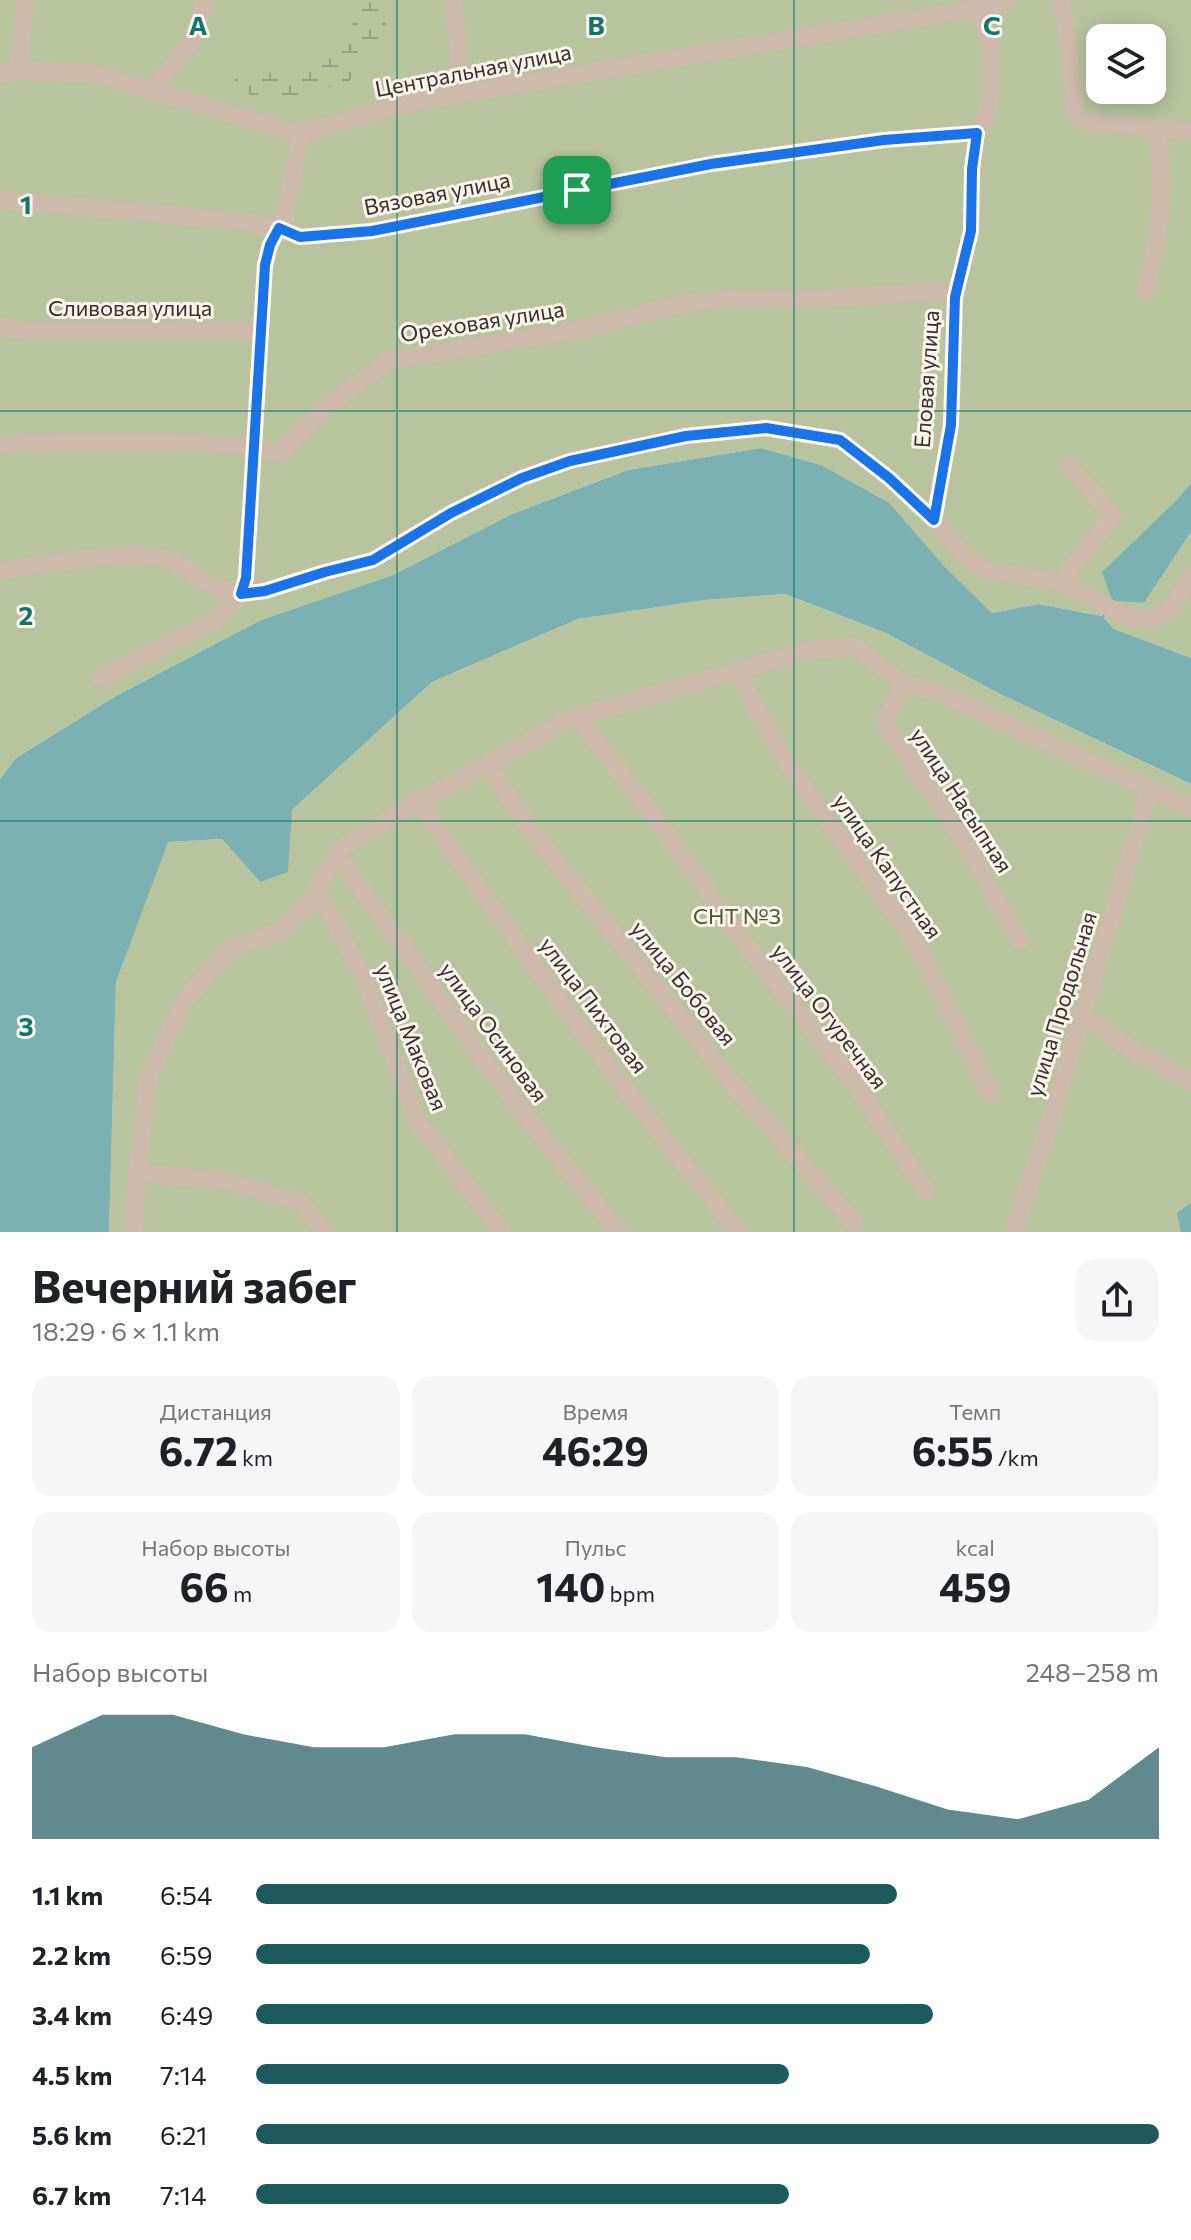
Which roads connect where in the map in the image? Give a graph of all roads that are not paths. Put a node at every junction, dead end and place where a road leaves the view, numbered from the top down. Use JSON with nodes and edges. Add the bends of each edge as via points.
{"nodes":[{"id":1,"x":26,"y":0,"type":"edge"},
{"id":2,"x":205,"y":0,"type":"edge"},
{"id":3,"x":454,"y":0,"type":"edge"},
{"id":4,"x":1007,"y":0,"type":"edge"},
{"id":5,"x":1060,"y":0,"type":"edge"},
{"id":6,"x":979,"y":8,"type":"junction"},
{"id":7,"x":9,"y":72,"type":"edge"},
{"id":8,"x":153,"y":90,"type":"junction"},
{"id":9,"x":462,"y":94,"type":"junction"},
{"id":10,"x":1155,"y":128,"type":"junction"},
{"id":11,"x":1191,"y":131,"type":"edge"},
{"id":12,"x":977,"y":133,"type":"junction"},
{"id":13,"x":301,"y":134,"type":"junction"},
{"id":14,"x":0,"y":200,"type":"edge"},
{"id":15,"x":279,"y":228,"type":"junction"},
{"id":16,"x":957,"y":291,"type":"junction"},
{"id":17,"x":1145,"y":293,"type":"dead end"},
{"id":18,"x":0,"y":327,"type":"edge"},
{"id":19,"x":261,"y":332,"type":"junction"},
{"id":20,"x":0,"y":445,"type":"edge"},
{"id":21,"x":253,"y":449,"type":"junction"},
{"id":22,"x":1070,"y":467,"type":"dead end"},
{"id":23,"x":934,"y":520,"type":"junction"},
{"id":24,"x":0,"y":571,"type":"edge"},
{"id":25,"x":1191,"y":577,"type":"edge"},
{"id":26,"x":1060,"y":582,"type":"junction"},
{"id":27,"x":241,"y":594,"type":"junction"},
{"id":28,"x":737,"y":671,"type":"junction"},
{"id":29,"x":101,"y":678,"type":"dead end"},
{"id":30,"x":904,"y":684,"type":"junction"},
{"id":31,"x":577,"y":717,"type":"junction"},
{"id":32,"x":488,"y":764,"type":"junction"},
{"id":33,"x":1150,"y":790,"type":"junction"},
{"id":34,"x":419,"y":802,"type":"junction"},
{"id":35,"x":1191,"y":808,"type":"edge"},
{"id":36,"x":337,"y":855,"type":"junction"},
{"id":37,"x":317,"y":891,"type":"junction"},
{"id":38,"x":1020,"y":941,"type":"dead end"},
{"id":39,"x":1083,"y":1014,"type":"junction"},
{"id":40,"x":1191,"y":1082,"type":"edge"},
{"id":41,"x":991,"y":1094,"type":"dead end"},
{"id":42,"x":137,"y":1173,"type":"junction"},
{"id":43,"x":927,"y":1192,"type":"dead end"},
{"id":44,"x":854,"y":1223,"type":"dead end"},
{"id":45,"x":134,"y":1232,"type":"edge"},
{"id":46,"x":325,"y":1232,"type":"edge"},
{"id":47,"x":502,"y":1232,"type":"edge"},
{"id":48,"x":619,"y":1232,"type":"edge"},
{"id":49,"x":739,"y":1232,"type":"edge"},
{"id":50,"x":1014,"y":1232,"type":"edge"}],
"edges":[{"from":1,"to":7,"type":"street"},
{"from":2,"to":8,"type":"street","via":[[193,40]]},
{"from":3,"to":9,"type":"street"},
{"from":4,"to":6,"type":"street","name":"Центральная улица"},
{"from":5,"to":10,"type":"street","via":[[1075,109],[1084,122]]},
{"from":6,"to":9,"type":"street","name":"Центральная улица"},
{"from":6,"to":12,"type":"street","name":"Еловая улица","via":[[993,64],[992,93]]},
{"from":7,"to":8,"type":"street","via":[[92,73]]},
{"from":8,"to":13,"type":"street"},
{"from":9,"to":13,"type":"street","name":"Центральная улица","via":[[407,103]]},
{"from":10,"to":11,"type":"street"},
{"from":10,"to":17,"type":"street","via":[[1162,198]]},
{"from":12,"to":15,"type":"street","name":"Вязовая улица","via":[[711,164],[372,231],[300,237]]},
{"from":12,"to":16,"type":"street","name":"Еловая улица","via":[[971,231]]},
{"from":13,"to":15,"type":"street"},
{"from":14,"to":15,"type":"street","name":"Вязовая улица"},
{"from":15,"to":19,"type":"street","via":[[265,265]]},
{"from":16,"to":21,"type":"street","name":"Ореховая улица","via":[[732,298],[677,305],[585,329],[388,361],[325,408],[280,454]]},
{"from":16,"to":23,"type":"street","name":"Еловая улица","via":[[951,425]]},
{"from":18,"to":19,"type":"street","name":"Сливовая улица"},
{"from":19,"to":21,"type":"street"},
{"from":20,"to":21,"type":"street","name":"Ореховая улица","via":[[174,442]]},
{"from":21,"to":27,"type":"street"},
{"from":22,"to":26,"type":"street","via":[[1114,516]]},
{"from":23,"to":26,"type":"street","via":[[984,570]]},
{"from":23,"to":27,"type":"street","via":[[840,440],[766,428],[686,436],[570,461],[522,478],[373,560]]},
{"from":24,"to":27,"type":"street","via":[[144,556],[170,560],[216,587]]},
{"from":25,"to":26,"type":"street","via":[[1171,610],[1146,621],[1131,619]]},
{"from":27,"to":29,"type":"street","via":[[215,621]]},
{"from":28,"to":30,"type":"street","via":[[809,650],[854,647]]},
{"from":28,"to":31,"type":"street"},
{"from":28,"to":41,"type":"street","name":"улица Капустная","via":[[787,764],[915,941]]},
{"from":30,"to":33,"type":"street","via":[[934,691]]},
{"from":30,"to":38,"type":"street","name":"улица Насыпная","via":[[885,720],[962,838]]},
{"from":31,"to":32,"type":"street"},
{"from":31,"to":43,"type":"street","name":"улица Огуречная","via":[[853,1081]]},
{"from":32,"to":34,"type":"street"},
{"from":32,"to":44,"type":"street","name":"улица Бобовая","via":[[524,821],[734,1085]]},
{"from":33,"to":35,"type":"street"},
{"from":33,"to":39,"type":"street","name":"улица Продольная"},
{"from":34,"to":36,"type":"street"},
{"from":34,"to":49,"type":"street","name":"улица Пихтовая","via":[[497,916]]},
{"from":36,"to":37,"type":"street"},
{"from":36,"to":48,"type":"street","name":"улица Осиновая","via":[[510,1096]]},
{"from":37,"to":42,"type":"street","via":[[283,930],[229,950],[183,1003],[149,1076]]},
{"from":37,"to":47,"type":"street","name":"улица Маковая","via":[[362,973],[417,1120]]},
{"from":39,"to":40,"type":"street","via":[[1132,1050]]},
{"from":39,"to":50,"type":"street","name":"улица Продольная"},
{"from":42,"to":45,"type":"street"},
{"from":42,"to":46,"type":"street","via":[[226,1181],[301,1203]]}]}
